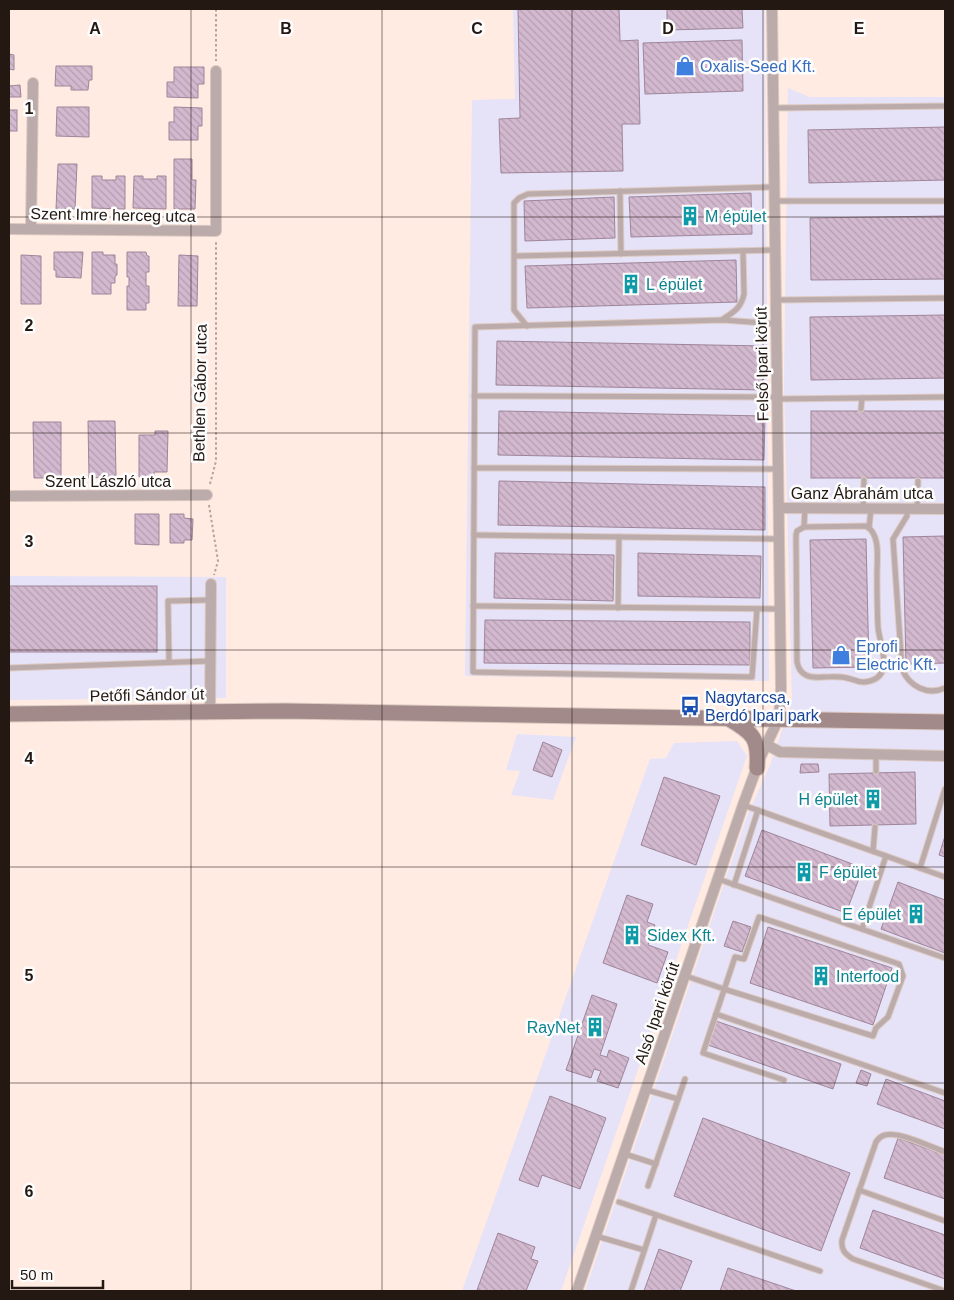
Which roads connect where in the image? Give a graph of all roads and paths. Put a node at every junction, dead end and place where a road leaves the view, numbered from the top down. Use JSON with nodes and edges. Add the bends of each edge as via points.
{"nodes":[{"id":1,"x":216,"y":9,"type":"edge"},
{"id":2,"x":772,"y":9,"type":"edge"},
{"id":3,"x":216,"y":71,"type":"joint"},
{"id":4,"x":33,"y":83,"type":"dead end"},
{"id":5,"x":945,"y":106,"type":"edge"},
{"id":6,"x":773,"y":108,"type":"junction"},
{"id":7,"x":774,"y":186,"type":"junction"},
{"id":8,"x":620,"y":191,"type":"junction"},
{"id":9,"x":774,"y":201,"type":"junction"},
{"id":10,"x":945,"y":201,"type":"edge"},
{"id":11,"x":9,"y":229,"type":"edge"},
{"id":12,"x":31,"y":229,"type":"junction"},
{"id":13,"x":216,"y":232,"type":"junction"},
{"id":14,"x":775,"y":250,"type":"junction"},
{"id":15,"x":743,"y":251,"type":"junction"},
{"id":16,"x":621,"y":254,"type":"junction"},
{"id":17,"x":515,"y":256,"type":"junction"},
{"id":18,"x":945,"y":298,"type":"edge"},
{"id":19,"x":776,"y":300,"type":"junction"},
{"id":20,"x":723,"y":320,"type":"junction"},
{"id":21,"x":776,"y":324,"type":"junction"},
{"id":22,"x":527,"y":326,"type":"junction"},
{"id":23,"x":474,"y":396,"type":"junction"},
{"id":24,"x":945,"y":397,"type":"edge"},
{"id":25,"x":777,"y":398,"type":"junction"},
{"id":26,"x":862,"y":398,"type":"junction"},
{"id":27,"x":862,"y":409,"type":"dead end"},
{"id":28,"x":474,"y":468,"type":"junction"},
{"id":29,"x":778,"y":469,"type":"junction"},
{"id":30,"x":864,"y":480,"type":"dead end"},
{"id":31,"x":918,"y":481,"type":"dead end"},
{"id":32,"x":207,"y":495,"type":"junction"},
{"id":33,"x":9,"y":496,"type":"edge"},
{"id":34,"x":779,"y":508,"type":"junction"},
{"id":35,"x":805,"y":508,"type":"junction"},
{"id":36,"x":867,"y":509,"type":"junction"},
{"id":37,"x":912,"y":509,"type":"junction"},
{"id":38,"x":945,"y":509,"type":"edge"},
{"id":39,"x":804,"y":527,"type":"junction"},
{"id":40,"x":869,"y":528,"type":"junction"},
{"id":41,"x":474,"y":535,"type":"junction"},
{"id":42,"x":619,"y":537,"type":"junction"},
{"id":43,"x":779,"y":539,"type":"junction"},
{"id":44,"x":211,"y":584,"type":"joint"},
{"id":45,"x":211,"y":600,"type":"junction"},
{"id":46,"x":473,"y":606,"type":"junction"},
{"id":47,"x":618,"y":608,"type":"junction"},
{"id":48,"x":757,"y":609,"type":"junction"},
{"id":49,"x":780,"y":609,"type":"junction"},
{"id":50,"x":169,"y":661,"type":"junction"},
{"id":51,"x":210,"y":661,"type":"junction"},
{"id":52,"x":9,"y":668,"type":"edge"},
{"id":53,"x":945,"y":688,"type":"edge"},
{"id":54,"x":210,"y":712,"type":"junction"},
{"id":55,"x":9,"y":714,"type":"edge"},
{"id":56,"x":725,"y":718,"type":"junction"},
{"id":57,"x":779,"y":718,"type":"junction"},
{"id":58,"x":945,"y":722,"type":"edge"},
{"id":59,"x":767,"y":745,"type":"junction"},
{"id":60,"x":876,"y":754,"type":"junction"},
{"id":61,"x":945,"y":756,"type":"edge"},
{"id":62,"x":757,"y":768,"type":"junction"},
{"id":63,"x":876,"y":771,"type":"dead end"},
{"id":64,"x":945,"y":788,"type":"edge"},
{"id":65,"x":744,"y":805,"type":"junction"},
{"id":66,"x":758,"y":810,"type":"junction"},
{"id":67,"x":875,"y":827,"type":"dead end"},
{"id":68,"x":873,"y":851,"type":"junction"},
{"id":69,"x":886,"y":856,"type":"junction"},
{"id":70,"x":920,"y":868,"type":"junction"},
{"id":71,"x":945,"y":877,"type":"edge"},
{"id":72,"x":718,"y":879,"type":"junction"},
{"id":73,"x":734,"y":885,"type":"junction"},
{"id":74,"x":862,"y":929,"type":"junction"},
{"id":75,"x":945,"y":958,"type":"edge"},
{"id":76,"x":686,"y":976,"type":"junction"},
{"id":77,"x":724,"y":989,"type":"junction"},
{"id":78,"x":716,"y":1014,"type":"junction"},
{"id":79,"x":685,"y":1079,"type":"dead end"},
{"id":80,"x":784,"y":1080,"type":"dead end"},
{"id":81,"x":646,"y":1090,"type":"junction"},
{"id":82,"x":945,"y":1093,"type":"edge"},
{"id":83,"x":678,"y":1099,"type":"junction"},
{"id":84,"x":945,"y":1152,"type":"edge"},
{"id":85,"x":625,"y":1154,"type":"junction"},
{"id":86,"x":656,"y":1164,"type":"junction"},
{"id":87,"x":648,"y":1186,"type":"dead end"},
{"id":88,"x":859,"y":1190,"type":"junction"},
{"id":89,"x":619,"y":1202,"type":"dead end"},
{"id":90,"x":656,"y":1215,"type":"junction"},
{"id":91,"x":945,"y":1221,"type":"edge"},
{"id":92,"x":596,"y":1236,"type":"junction"},
{"id":93,"x":644,"y":1250,"type":"junction"},
{"id":94,"x":820,"y":1271,"type":"dead end"},
{"id":95,"x":577,"y":1291,"type":"edge"},
{"id":96,"x":631,"y":1291,"type":"edge"},
{"id":97,"x":945,"y":1291,"type":"edge"}],
"edges":[{"from":1,"to":3,"type":"path"},
{"from":2,"to":6,"type":"street","name":"Felső Ipari körút"},
{"from":3,"to":13,"type":"street"},
{"from":4,"to":12,"type":"street"},
{"from":5,"to":6,"type":"lane"},
{"from":6,"to":7,"type":"street","name":"Felső Ipari körút"},
{"from":7,"to":8,"type":"lane"},
{"from":7,"to":9,"type":"street","name":"Felső Ipari körút"},
{"from":8,"to":16,"type":"lane"},
{"from":8,"to":17,"type":"lane","via":[[528,194],[519,198],[514,203]]},
{"from":9,"to":10,"type":"lane"},
{"from":9,"to":14,"type":"street","name":"Felső Ipari körút"},
{"from":11,"to":12,"type":"street","name":"Szent Imre herceg utca"},
{"from":12,"to":13,"type":"street","name":"Szent Imre herceg utca"},
{"from":13,"to":32,"type":"path","name":"Bethlen Gábor utca","via":[[216,461]]},
{"from":14,"to":15,"type":"lane"},
{"from":14,"to":19,"type":"street","name":"Felső Ipari körút"},
{"from":15,"to":16,"type":"lane"},
{"from":15,"to":20,"type":"lane","via":[[742,301],[735,312]]},
{"from":16,"to":17,"type":"lane"},
{"from":17,"to":22,"type":"lane","via":[[514,310]]},
{"from":18,"to":19,"type":"lane"},
{"from":19,"to":21,"type":"street","name":"Felső Ipari körút"},
{"from":20,"to":21,"type":"lane"},
{"from":20,"to":22,"type":"lane"},
{"from":21,"to":25,"type":"street","name":"Felső Ipari körút"},
{"from":22,"to":23,"type":"lane","via":[[475,327]]},
{"from":23,"to":25,"type":"lane"},
{"from":23,"to":28,"type":"lane"},
{"from":24,"to":26,"type":"lane"},
{"from":25,"to":26,"type":"lane"},
{"from":25,"to":29,"type":"street","name":"Felső Ipari körút"},
{"from":26,"to":27,"type":"lane"},
{"from":28,"to":29,"type":"lane"},
{"from":28,"to":41,"type":"lane"},
{"from":29,"to":34,"type":"street","name":"Felső Ipari körút"},
{"from":30,"to":36,"type":"lane"},
{"from":31,"to":37,"type":"lane"},
{"from":32,"to":33,"type":"street","name":"Szent László utca"},
{"from":32,"to":44,"type":"path","name":"Bethlen Gábor utca","via":[[218,561]]},
{"from":34,"to":35,"type":"street","name":"Ganz Ábrahám utca"},
{"from":34,"to":43,"type":"street","name":"Felső Ipari körút"},
{"from":35,"to":36,"type":"street","name":"Ganz Ábrahám utca"},
{"from":35,"to":39,"type":"lane"},
{"from":36,"to":37,"type":"street","name":"Ganz Ábrahám utca"},
{"from":36,"to":40,"type":"lane"},
{"from":37,"to":38,"type":"street","name":"Ganz Ábrahám utca"},
{"from":37,"to":53,"type":"lane","via":[[893,539],[902,669],[910,682],[923,690]]},
{"from":39,"to":40,"type":"lane"},
{"from":39,"to":40,"type":"lane","via":[[796,535],[798,668],[808,677],[866,682],[879,675],[885,657],[878,630],[877,548]]},
{"from":41,"to":42,"type":"lane"},
{"from":41,"to":46,"type":"lane"},
{"from":42,"to":43,"type":"lane"},
{"from":42,"to":47,"type":"lane"},
{"from":43,"to":49,"type":"street","name":"Felső Ipari körút"},
{"from":44,"to":45,"type":"street"},
{"from":45,"to":50,"type":"lane","via":[[168,600]]},
{"from":45,"to":51,"type":"street"},
{"from":46,"to":47,"type":"lane"},
{"from":46,"to":48,"type":"lane","via":[[473,672],[752,678]]},
{"from":47,"to":48,"type":"lane"},
{"from":48,"to":49,"type":"lane"},
{"from":49,"to":57,"type":"street","name":"Felső Ipari körút"},
{"from":50,"to":51,"type":"lane"},
{"from":50,"to":52,"type":"lane"},
{"from":51,"to":54,"type":"street"},
{"from":54,"to":55,"type":"main road","name":"Petőfi Sándor út"},
{"from":54,"to":56,"type":"main road","name":"Petőfi Sándor út"},
{"from":56,"to":57,"type":"main road","name":"Petőfi Sándor út"},
{"from":56,"to":62,"type":"main road","via":[[752,735],[757,746]]},
{"from":57,"to":58,"type":"main road","name":"Petőfi Sándor út"},
{"from":57,"to":59,"type":"street","name":"Alsó Ipari körút"},
{"from":59,"to":60,"type":"street","via":[[780,752]]},
{"from":59,"to":62,"type":"street","name":"Alsó Ipari körút"},
{"from":60,"to":61,"type":"street"},
{"from":60,"to":63,"type":"lane"},
{"from":62,"to":65,"type":"street","name":"Alsó Ipari körút"},
{"from":64,"to":70,"type":"lane"},
{"from":65,"to":66,"type":"lane"},
{"from":65,"to":72,"type":"street","name":"Alsó Ipari körút"},
{"from":66,"to":68,"type":"lane"},
{"from":66,"to":73,"type":"lane"},
{"from":67,"to":68,"type":"lane"},
{"from":68,"to":69,"type":"lane"},
{"from":69,"to":70,"type":"lane"},
{"from":69,"to":74,"type":"lane"},
{"from":70,"to":71,"type":"lane"},
{"from":72,"to":73,"type":"lane"},
{"from":72,"to":76,"type":"street","name":"Alsó Ipari körút"},
{"from":73,"to":74,"type":"lane"},
{"from":74,"to":75,"type":"lane"},
{"from":76,"to":77,"type":"lane"},
{"from":76,"to":81,"type":"street","name":"Alsó Ipari körút"},
{"from":77,"to":77,"type":"lane","via":[[873,1036],[876,1028],[888,1017],[903,976],[899,964],[758,917],[744,960],[734,956]]},
{"from":77,"to":78,"type":"lane"},
{"from":78,"to":80,"type":"lane","via":[[702,1053]]},
{"from":78,"to":82,"type":"lane"},
{"from":79,"to":83,"type":"lane"},
{"from":81,"to":83,"type":"lane"},
{"from":81,"to":85,"type":"street","name":"Alsó Ipari körút"},
{"from":83,"to":86,"type":"lane"},
{"from":84,"to":88,"type":"lane","via":[[897,1134],[884,1135],[876,1142]]},
{"from":85,"to":86,"type":"lane"},
{"from":85,"to":92,"type":"street","name":"Alsó Ipari körút"},
{"from":86,"to":87,"type":"lane"},
{"from":88,"to":91,"type":"lane"},
{"from":88,"to":97,"type":"lane","via":[[842,1240],[841,1246],[846,1255]]},
{"from":89,"to":90,"type":"lane"},
{"from":90,"to":93,"type":"lane"},
{"from":90,"to":94,"type":"lane"},
{"from":92,"to":93,"type":"lane"},
{"from":92,"to":95,"type":"street","name":"Alsó Ipari körút"},
{"from":93,"to":96,"type":"lane"}]}
